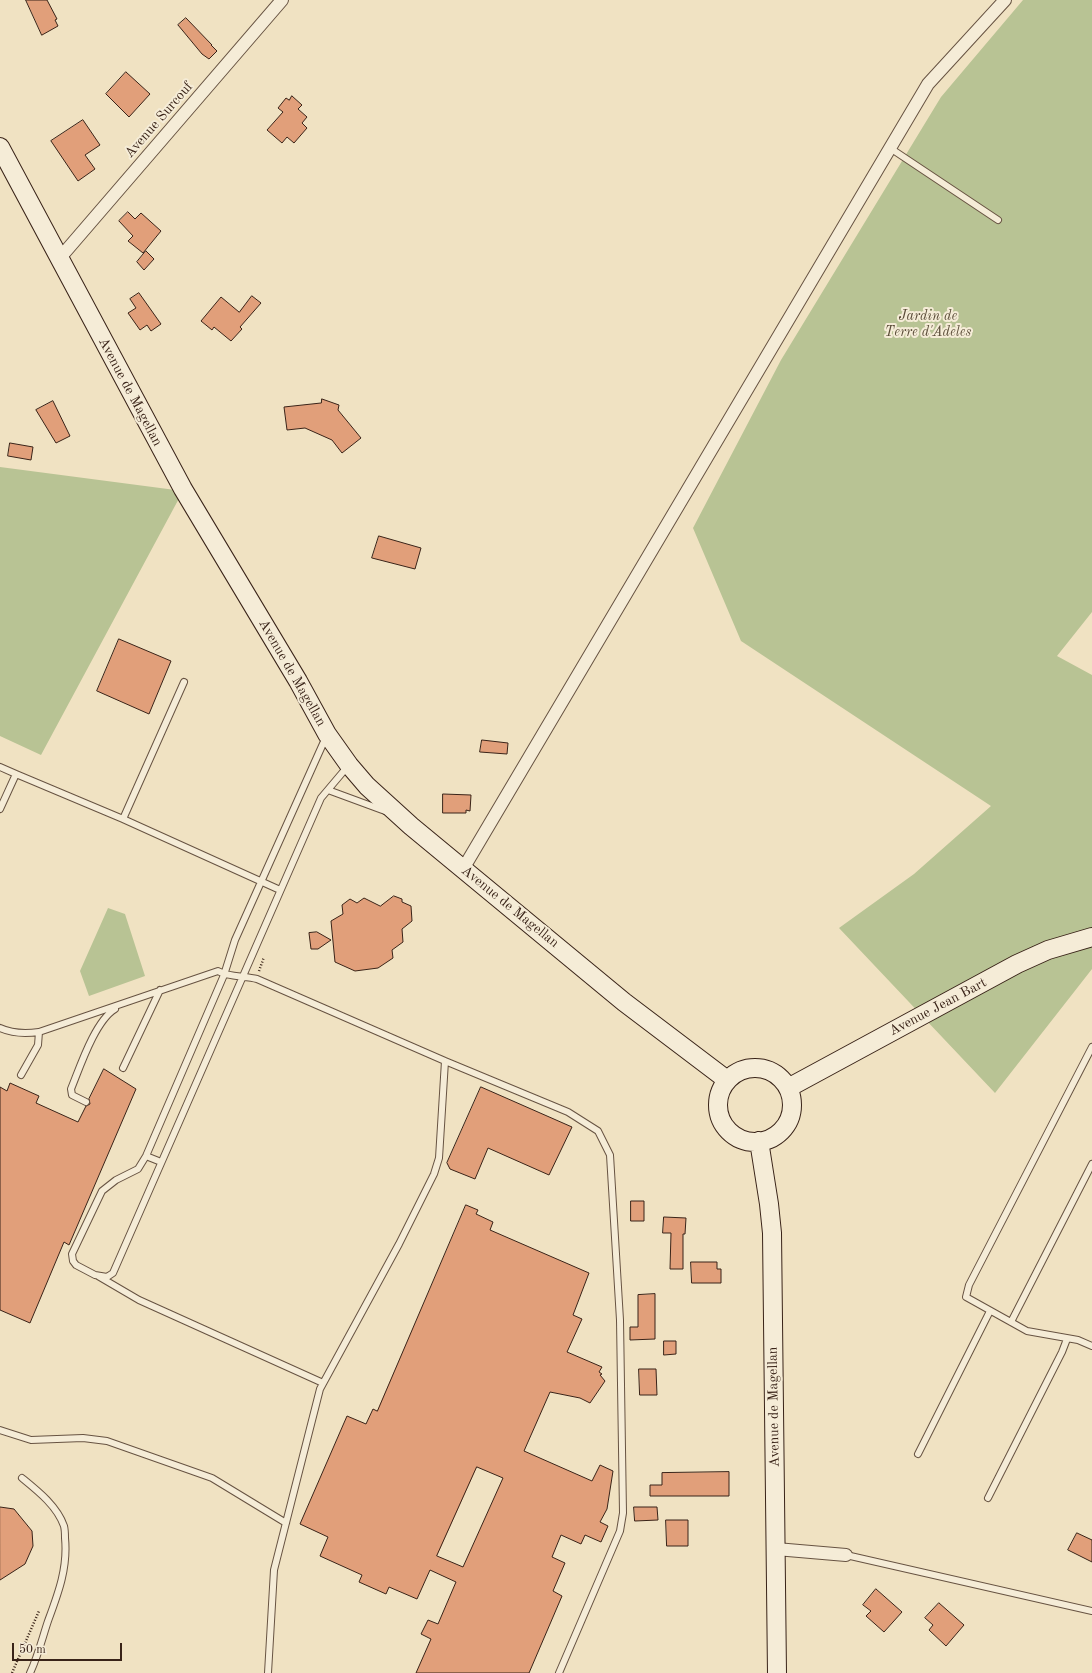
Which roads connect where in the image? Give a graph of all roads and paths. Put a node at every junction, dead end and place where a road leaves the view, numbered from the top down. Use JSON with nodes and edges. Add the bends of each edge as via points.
{"nodes":[{"id":1,"x":282,"y":0,"type":"edge"},
{"id":2,"x":1005,"y":0,"type":"edge"},
{"id":3,"x":0,"y":147,"type":"edge"},
{"id":4,"x":890,"y":148,"type":"junction"},
{"id":5,"x":998,"y":220,"type":"dead end"},
{"id":6,"x":59,"y":259,"type":"junction"},
{"id":7,"x":184,"y":682,"type":"dead end"},
{"id":8,"x":327,"y":734,"type":"junction"},
{"id":9,"x":349,"y":765,"type":"junction"},
{"id":10,"x":0,"y":767,"type":"edge"},
{"id":11,"x":16,"y":774,"type":"junction"},
{"id":12,"x":328,"y":790,"type":"junction"},
{"id":13,"x":0,"y":809,"type":"edge"},
{"id":14,"x":400,"y":816,"type":"junction"},
{"id":15,"x":123,"y":819,"type":"junction"},
{"id":16,"x":463,"y":869,"type":"junction"},
{"id":17,"x":262,"y":881,"type":"junction"},
{"id":18,"x":280,"y":890,"type":"junction"},
{"id":19,"x":1092,"y":936,"type":"edge"},
{"id":20,"x":224,"y":975,"type":"junction"},
{"id":21,"x":243,"y":976,"type":"junction"},
{"id":22,"x":160,"y":990,"type":"junction"},
{"id":23,"x":126,"y":1002,"type":"junction"},
{"id":24,"x":96,"y":1013,"type":"junction"},
{"id":25,"x":100,"y":1023,"type":"junction"},
{"id":26,"x":0,"y":1028,"type":"edge"},
{"id":27,"x":39,"y":1032,"type":"junction"},
{"id":28,"x":1092,"y":1047,"type":"edge"},
{"id":29,"x":446,"y":1061,"type":"junction"},
{"id":30,"x":123,"y":1068,"type":"dead end"},
{"id":31,"x":21,"y":1075,"type":"dead end"},
{"id":32,"x":727,"y":1080,"type":"junction"},
{"id":33,"x":788,"y":1088,"type":"junction"},
{"id":34,"x":86,"y":1102,"type":"dead end"},
{"id":35,"x":759,"y":1141,"type":"junction"},
{"id":36,"x":146,"y":1156,"type":"junction"},
{"id":37,"x":161,"y":1162,"type":"junction"},
{"id":38,"x":1092,"y":1164,"type":"edge"},
{"id":39,"x":95,"y":1275,"type":"junction"},
{"id":40,"x":990,"y":1311,"type":"junction"},
{"id":41,"x":1011,"y":1322,"type":"junction"},
{"id":42,"x":1067,"y":1339,"type":"junction"},
{"id":43,"x":1092,"y":1346,"type":"edge"},
{"id":44,"x":323,"y":1383,"type":"junction"},
{"id":45,"x":0,"y":1430,"type":"edge"},
{"id":46,"x":918,"y":1454,"type":"dead end"},
{"id":47,"x":22,"y":1478,"type":"dead end"},
{"id":48,"x":988,"y":1498,"type":"dead end"},
{"id":49,"x":286,"y":1523,"type":"junction"},
{"id":50,"x":776,"y":1549,"type":"junction"},
{"id":51,"x":846,"y":1555,"type":"joint"},
{"id":52,"x":40,"y":1610,"type":"dead end"},
{"id":53,"x":1092,"y":1611,"type":"edge"},
{"id":54,"x":12,"y":1673,"type":"edge"},
{"id":55,"x":30,"y":1673,"type":"edge"},
{"id":56,"x":268,"y":1673,"type":"edge"},
{"id":57,"x":559,"y":1673,"type":"edge"},
{"id":58,"x":777,"y":1673,"type":"edge"}],
"edges":[{"from":1,"to":6,"type":"street","name":"Avenue Surcouf"},
{"from":2,"to":4,"type":"street","via":[[928,84]]},
{"from":3,"to":6,"type":"street","name":"Avenue de Magellan"},
{"from":4,"to":5,"type":"lane"},
{"from":4,"to":16,"type":"street"},
{"from":6,"to":8,"type":"street","name":"Avenue de Magellan","via":[[183,489]]},
{"from":7,"to":15,"type":"lane"},
{"from":8,"to":9,"type":"street","name":"Avenue de Magellan"},
{"from":8,"to":17,"type":"lane"},
{"from":9,"to":12,"type":"lane"},
{"from":9,"to":14,"type":"street","name":"Avenue de Magellan"},
{"from":10,"to":11,"type":"lane"},
{"from":11,"to":13,"type":"lane"},
{"from":11,"to":15,"type":"lane"},
{"from":12,"to":14,"type":"lane"},
{"from":12,"to":18,"type":"lane","via":[[321,798]]},
{"from":14,"to":16,"type":"street","name":"Avenue de Magellan"},
{"from":15,"to":17,"type":"lane"},
{"from":16,"to":32,"type":"street","name":"Avenue de Magellan","via":[[624,1002]]},
{"from":17,"to":18,"type":"lane"},
{"from":17,"to":20,"type":"lane","via":[[235,940]]},
{"from":18,"to":21,"type":"lane"},
{"from":19,"to":33,"type":"street","name":"Avenue Jean Bart","via":[[1048,950],[1017,964]]},
{"from":20,"to":21,"type":"lane"},
{"from":20,"to":22,"type":"lane","via":[[218,971]]},
{"from":20,"to":36,"type":"lane"},
{"from":21,"to":29,"type":"lane","via":[[257,979]]},
{"from":21,"to":37,"type":"lane"},
{"from":22,"to":23,"type":"lane"},
{"from":22,"to":30,"type":"lane"},
{"from":23,"to":24,"type":"lane"},
{"from":23,"to":25,"type":"lane","via":[[109,1013]]},
{"from":24,"to":25,"type":"lane","via":[[103,1014]]},
{"from":24,"to":27,"type":"lane"},
{"from":25,"to":34,"type":"lane","via":[[71,1089],[72,1095]]},
{"from":26,"to":27,"type":"lane","via":[[8,1032],[25,1034]]},
{"from":27,"to":31,"type":"lane","via":[[38,1045]]},
{"from":28,"to":40,"type":"lane","via":[[969,1284],[966,1297]]},
{"from":29,"to":44,"type":"lane","via":[[439,1158],[434,1174]]},
{"from":29,"to":57,"type":"lane","via":[[568,1112],[598,1131],[610,1155],[620,1320],[623,1513],[620,1531]]},
{"from":32,"to":33,"type":"street","via":[[747,1068],[759,1068],[781,1078]]},
{"from":32,"to":35,"type":"street","via":[[720,1091],[719,1116],[725,1127],[735,1136],[746,1141]]},
{"from":33,"to":35,"type":"street","via":[[791,1111],[787,1122],[775,1135]]},
{"from":35,"to":50,"type":"street","name":"Avenue de Magellan","via":[[772,1233]]},
{"from":36,"to":37,"type":"lane"},
{"from":36,"to":39,"type":"lane","via":[[138,1169],[102,1191],[72,1254],[76,1265]]},
{"from":37,"to":39,"type":"lane","via":[[113,1273],[106,1277]]},
{"from":38,"to":41,"type":"lane"},
{"from":39,"to":44,"type":"lane","via":[[139,1300]]},
{"from":40,"to":41,"type":"lane"},
{"from":40,"to":46,"type":"lane"},
{"from":41,"to":42,"type":"lane","via":[[1027,1331]]},
{"from":42,"to":43,"type":"lane","via":[[1078,1340]]},
{"from":42,"to":48,"type":"lane"},
{"from":44,"to":49,"type":"lane"},
{"from":45,"to":49,"type":"lane","via":[[31,1440],[83,1438],[107,1441],[212,1478]]},
{"from":47,"to":55,"type":"lane","via":[[56,1511],[64,1527],[66,1545],[64,1572],[58,1595]]},
{"from":49,"to":56,"type":"lane","via":[[274,1570]]},
{"from":50,"to":51,"type":"street"},
{"from":50,"to":58,"type":"street","name":"Avenue de Magellan"},
{"from":51,"to":53,"type":"lane"},
{"from":52,"to":54,"type":"path"}]}
